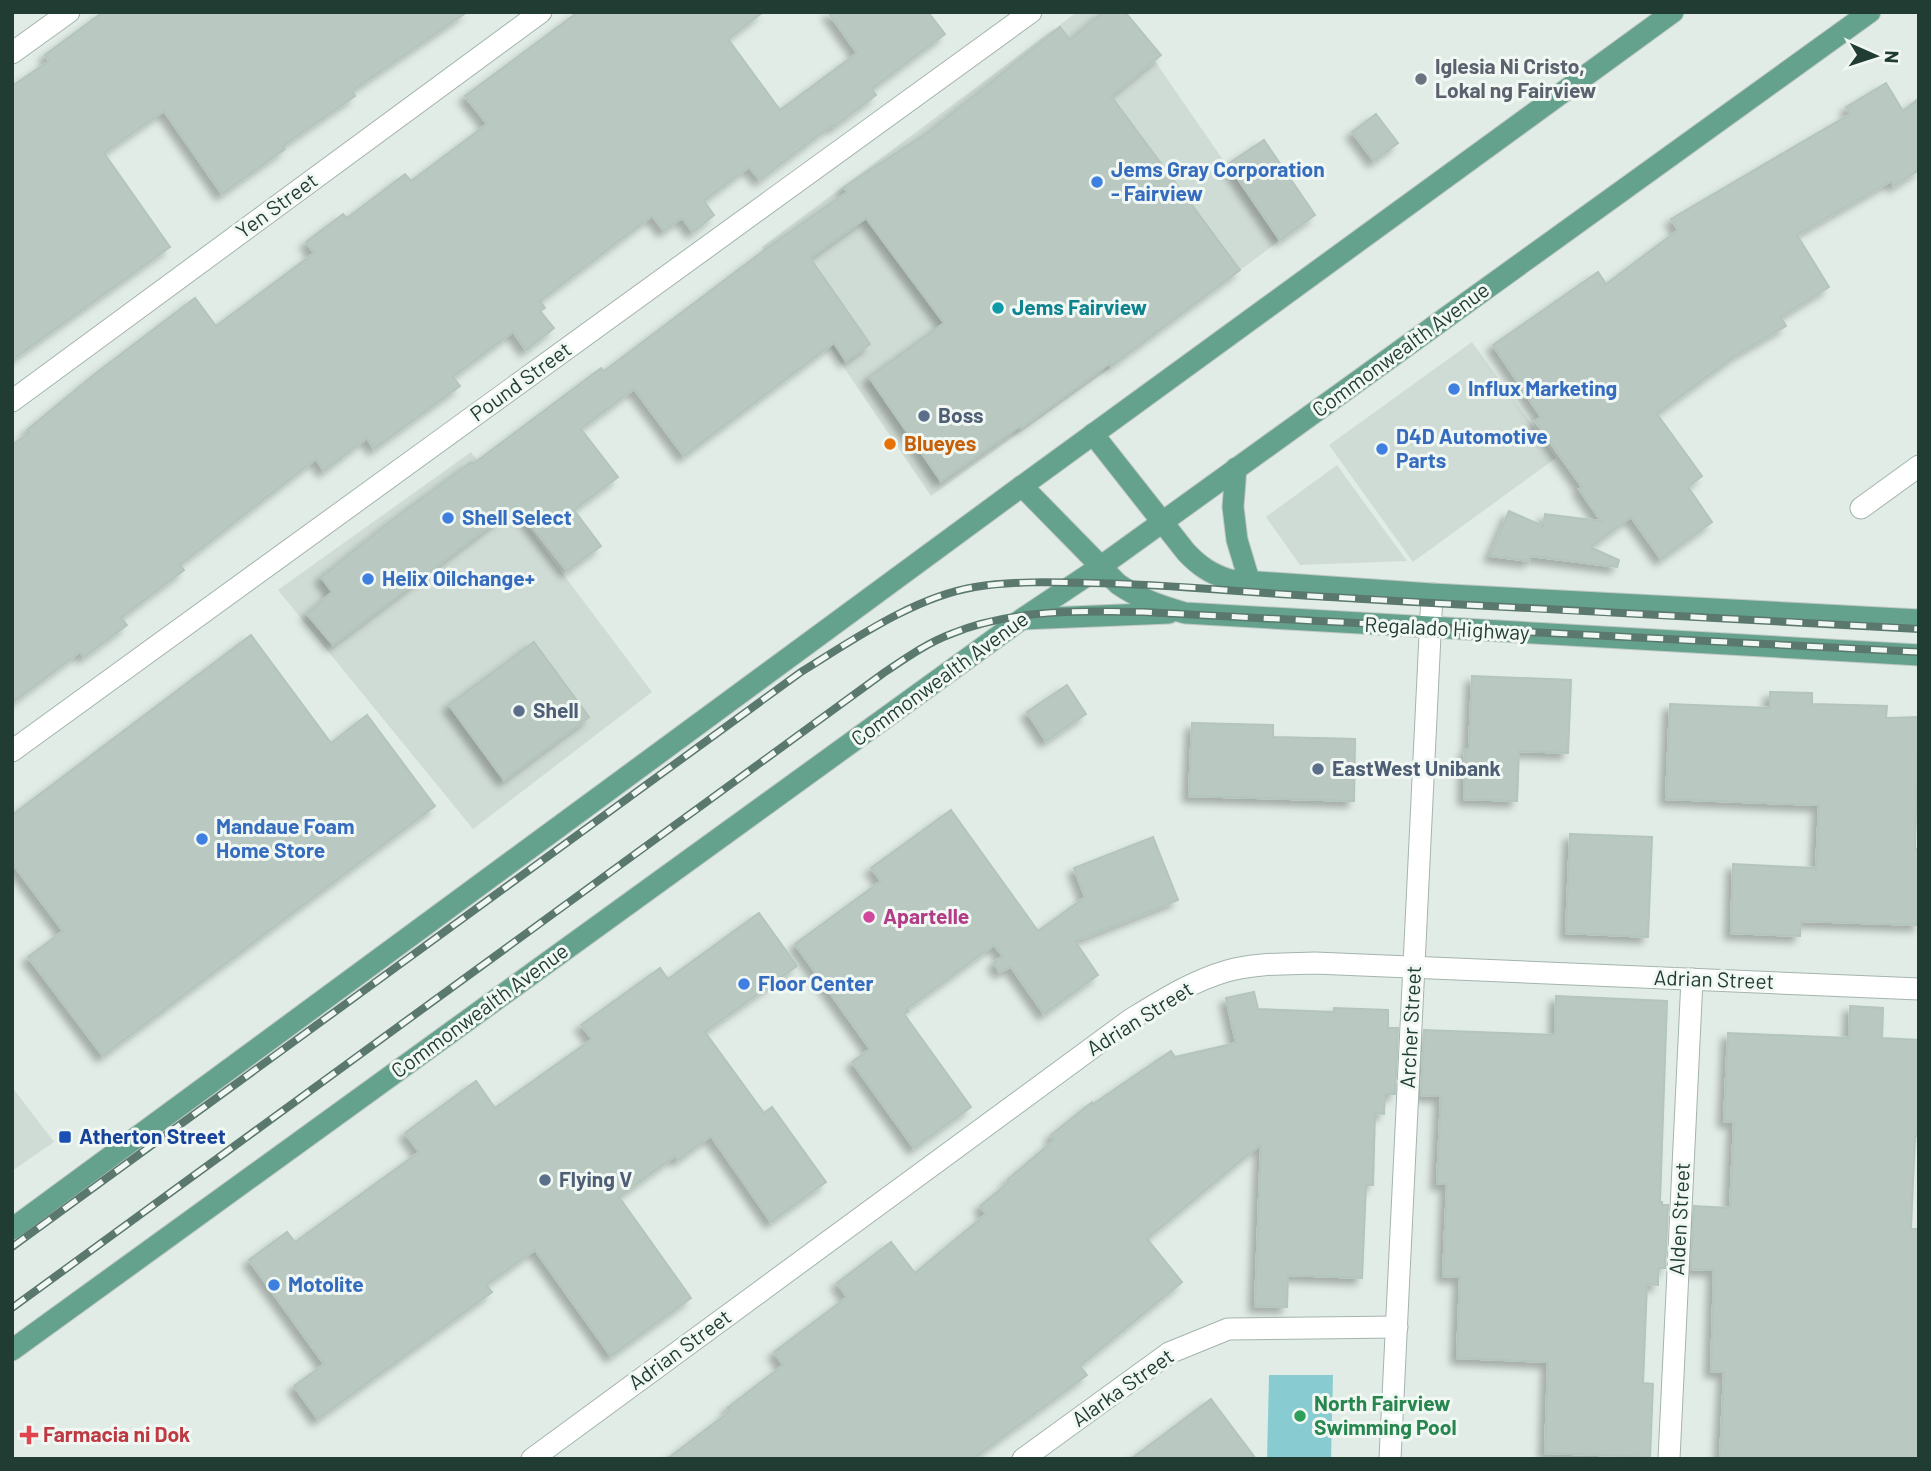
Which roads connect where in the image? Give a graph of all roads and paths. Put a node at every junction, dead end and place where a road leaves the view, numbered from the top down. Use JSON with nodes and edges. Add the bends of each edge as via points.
{"nodes":[{"id":1,"x":69,"y":12,"type":"edge"},
{"id":2,"x":541,"y":12,"type":"edge"},
{"id":3,"x":1031,"y":12,"type":"edge"},
{"id":4,"x":1672,"y":12,"type":"edge"},
{"id":5,"x":1870,"y":12,"type":"edge"},
{"id":6,"x":43,"y":20,"type":"edge"},
{"id":7,"x":12,"y":53,"type":"edge"},
{"id":8,"x":12,"y":401,"type":"edge"},
{"id":9,"x":1093,"y":434,"type":"junction"},
{"id":10,"x":1919,"y":466,"type":"edge"},
{"id":11,"x":1236,"y":468,"type":"junction"},
{"id":12,"x":1022,"y":486,"type":"junction"},
{"id":13,"x":1861,"y":508,"type":"dead end"},
{"id":14,"x":1162,"y":522,"type":"junction"},
{"id":15,"x":1100,"y":566,"type":"junction"},
{"id":16,"x":1250,"y":583,"type":"junction"},
{"id":17,"x":1432,"y":594,"type":"junction"},
{"id":18,"x":1185,"y":613,"type":"junction"},
{"id":19,"x":1022,"y":619,"type":"junction"},
{"id":20,"x":1919,"y":620,"type":"edge"},
{"id":21,"x":1430,"y":628,"type":"junction"},
{"id":22,"x":1919,"y":655,"type":"edge"},
{"id":23,"x":12,"y":751,"type":"edge"},
{"id":24,"x":1414,"y":967,"type":"junction"},
{"id":25,"x":1692,"y":979,"type":"junction"},
{"id":26,"x":1919,"y":989,"type":"edge"},
{"id":27,"x":12,"y":1229,"type":"edge"},
{"id":28,"x":1397,"y":1327,"type":"junction"},
{"id":29,"x":12,"y":1350,"type":"edge"},
{"id":30,"x":532,"y":1459,"type":"edge"},
{"id":31,"x":1023,"y":1459,"type":"edge"},
{"id":32,"x":1390,"y":1459,"type":"edge"},
{"id":33,"x":1668,"y":1459,"type":"edge"}],
"edges":[{"from":1,"to":6,"type":"street"},
{"from":2,"to":8,"type":"street","name":"Yen Street"},
{"from":3,"to":23,"type":"street","name":"Pound Street"},
{"from":4,"to":9,"type":"main road"},
{"from":5,"to":11,"type":"main road","name":"Commonwealth Avenue"},
{"from":6,"to":7,"type":"street"},
{"from":9,"to":12,"type":"main road"},
{"from":9,"to":14,"type":"main road","name":"Regalado Highway"},
{"from":10,"to":13,"type":"street"},
{"from":11,"to":14,"type":"main road","name":"Commonwealth Avenue"},
{"from":11,"to":16,"type":"main road","via":[[1233,507],[1237,540]]},
{"from":12,"to":15,"type":"main road","name":"Regalado Highway"},
{"from":12,"to":27,"type":"main road"},
{"from":14,"to":15,"type":"main road","name":"Commonwealth Avenue"},
{"from":14,"to":16,"type":"main road","name":"Regalado Highway","via":[[1200,566],[1213,575]]},
{"from":15,"to":18,"type":"main road","name":"Regalado Highway","via":[[1137,597]]},
{"from":15,"to":19,"type":"main road","name":"Commonwealth Avenue"},
{"from":16,"to":17,"type":"main road","name":"Regalado Highway"},
{"from":17,"to":20,"type":"main road","name":"Regalado Highway"},
{"from":17,"to":21,"type":"street","name":"Archer Street"},
{"from":18,"to":19,"type":"main road"},
{"from":18,"to":21,"type":"main road","name":"Regalado Highway"},
{"from":19,"to":29,"type":"main road","name":"Commonwealth Avenue"},
{"from":21,"to":22,"type":"main road","name":"Regalado Highway"},
{"from":21,"to":24,"type":"street","name":"Archer Street"},
{"from":24,"to":25,"type":"street","name":"Adrian Street"},
{"from":24,"to":28,"type":"street","name":"Archer Street"},
{"from":24,"to":30,"type":"street","name":"Adrian Street","via":[[1273,964],[1228,971],[1181,989],[1108,1036]]},
{"from":25,"to":26,"type":"street","name":"Adrian Street"},
{"from":25,"to":33,"type":"street","name":"Alden Street"},
{"from":28,"to":31,"type":"street","name":"Alarka Street","via":[[1228,1329],[1169,1353]]},
{"from":28,"to":32,"type":"street","name":"Archer Street"}]}
